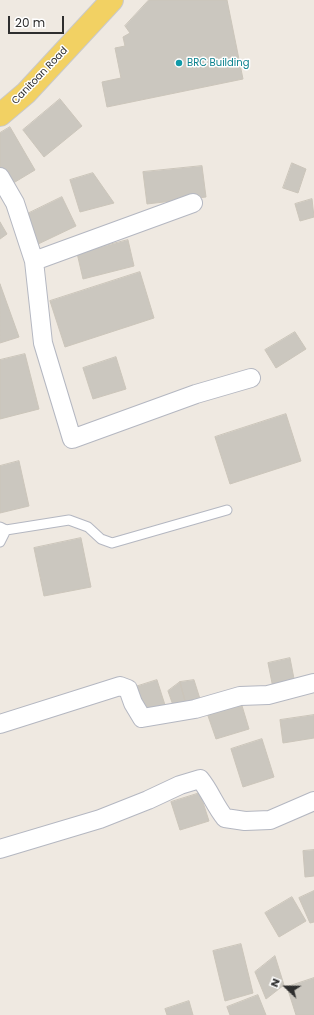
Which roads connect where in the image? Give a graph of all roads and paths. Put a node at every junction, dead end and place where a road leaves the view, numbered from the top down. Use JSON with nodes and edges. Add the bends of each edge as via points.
{"nodes":[{"id":1,"x":112,"y":0,"type":"edge"},
{"id":2,"x":0,"y":115,"type":"edge"},
{"id":3,"x":0,"y":177,"type":"edge"},
{"id":4,"x":193,"y":204,"type":"dead end"},
{"id":5,"x":34,"y":261,"type":"junction"},
{"id":6,"x":251,"y":378,"type":"dead end"},
{"id":7,"x":227,"y":510,"type":"dead end"},
{"id":8,"x":3,"y":528,"type":"edge"},
{"id":9,"x":0,"y":542,"type":"edge"},
{"id":10,"x":314,"y":683,"type":"edge"},
{"id":11,"x":0,"y":724,"type":"edge"},
{"id":12,"x":314,"y":801,"type":"edge"},
{"id":13,"x":0,"y":850,"type":"edge"}],
"edges":[{"from":1,"to":2,"type":"main road","name":"Canitoan Road","via":[[26,93]]},
{"from":3,"to":5,"type":"street","via":[[16,203]]},
{"from":4,"to":5,"type":"street"},
{"from":5,"to":6,"type":"street","via":[[43,343],[72,439],[196,394]]},
{"from":7,"to":8,"type":"lane","via":[[112,543],[101,539],[88,527],[69,520]]},
{"from":8,"to":9,"type":"lane"},
{"from":10,"to":11,"type":"street","via":[[268,695],[240,696],[142,718],[128,689],[120,686]]},
{"from":12,"to":13,"type":"street","via":[[270,820],[245,821],[224,818],[207,786],[200,779],[100,819]]}]}
